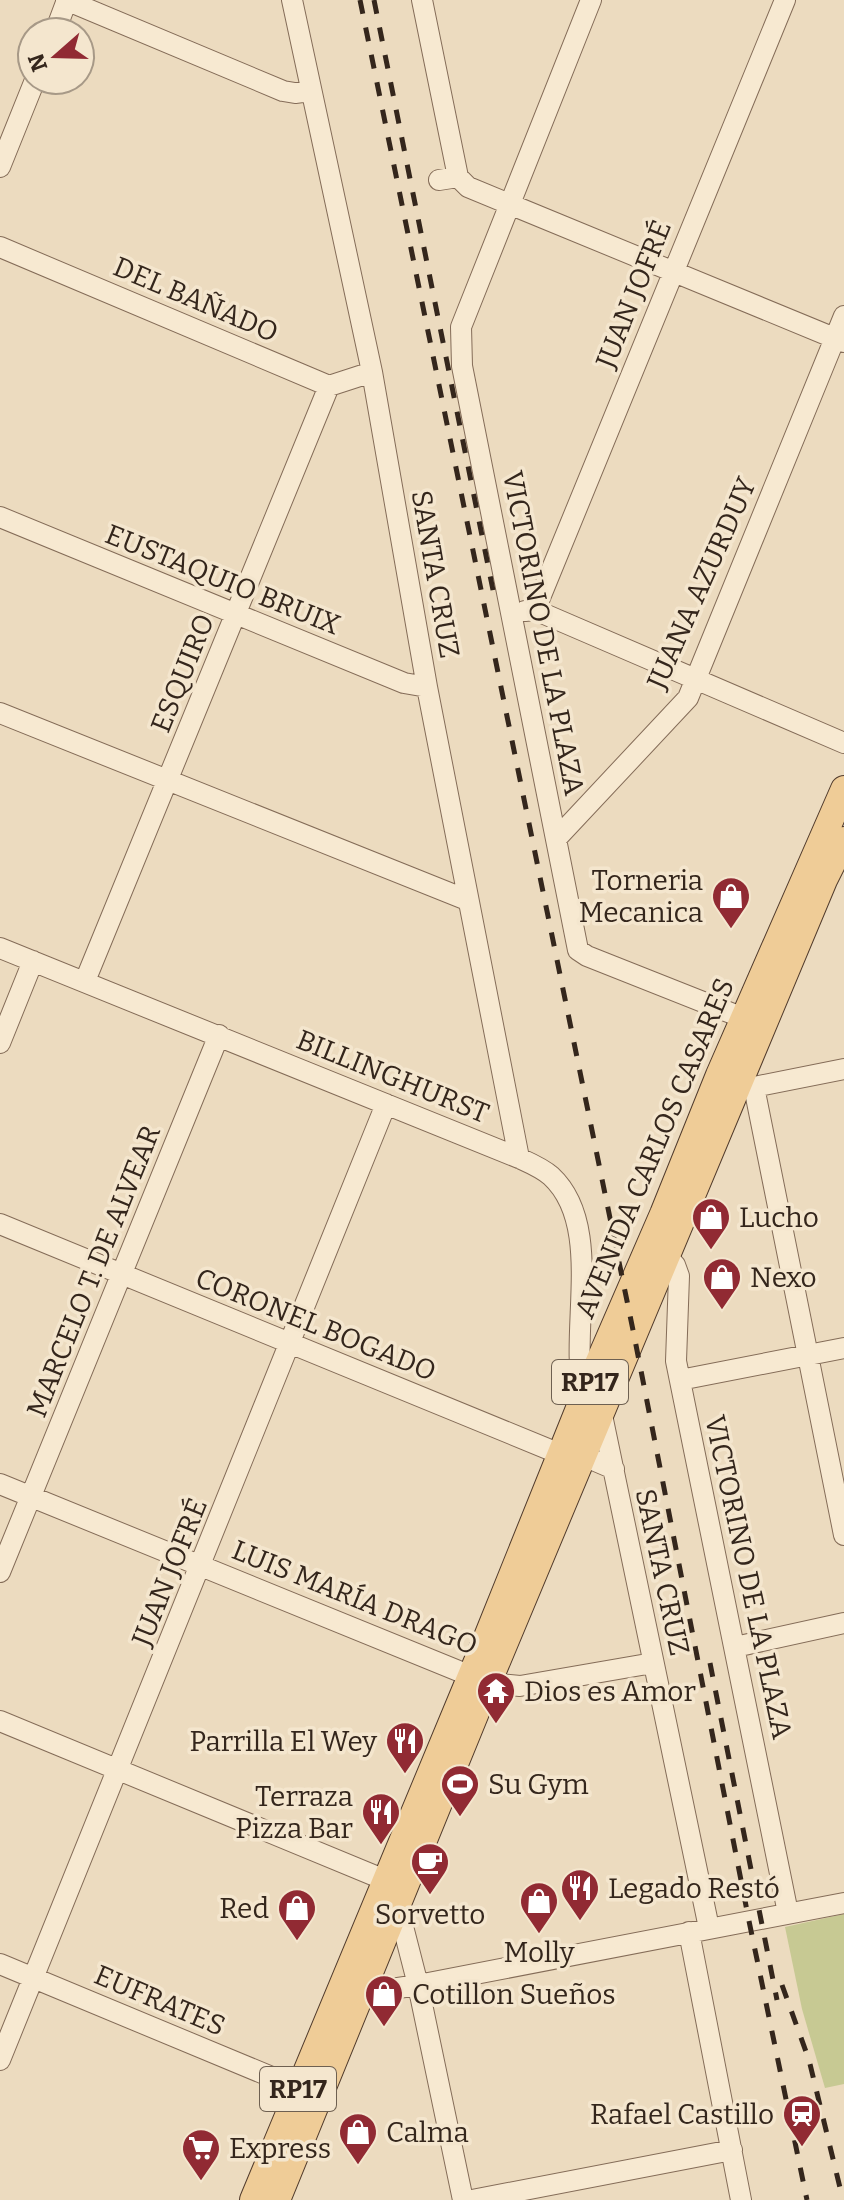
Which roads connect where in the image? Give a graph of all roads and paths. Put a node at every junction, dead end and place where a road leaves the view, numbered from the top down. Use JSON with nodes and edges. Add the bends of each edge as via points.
{"nodes":[{"id":1,"x":67,"y":0,"type":"edge"},
{"id":2,"x":292,"y":0,"type":"edge"},
{"id":3,"x":422,"y":0,"type":"edge"},
{"id":4,"x":591,"y":0,"type":"edge"},
{"id":5,"x":785,"y":0,"type":"edge"},
{"id":6,"x":310,"y":91,"type":"junction"},
{"id":7,"x":29,"y":96,"type":"edge"},
{"id":8,"x":0,"y":167,"type":"edge"},
{"id":9,"x":508,"y":205,"type":"junction"},
{"id":10,"x":0,"y":247,"type":"edge"},
{"id":11,"x":672,"y":272,"type":"junction"},
{"id":12,"x":844,"y":316,"type":"edge"},
{"id":13,"x":839,"y":340,"type":"edge"},
{"id":14,"x":372,"y":372,"type":"junction"},
{"id":15,"x":329,"y":386,"type":"junction"},
{"id":16,"x":0,"y":517,"type":"edge"},
{"id":17,"x":535,"y":610,"type":"junction"},
{"id":18,"x":513,"y":612,"type":"junction"},
{"id":19,"x":236,"y":615,"type":"junction"},
{"id":20,"x":696,"y":681,"type":"junction"},
{"id":21,"x":427,"y":687,"type":"junction"},
{"id":22,"x":0,"y":713,"type":"edge"},
{"id":23,"x":844,"y":743,"type":"edge"},
{"id":24,"x":168,"y":782,"type":"junction"},
{"id":25,"x":844,"y":789,"type":"edge"},
{"id":26,"x":556,"y":839,"type":"junction"},
{"id":27,"x":844,"y":840,"type":"edge"},
{"id":28,"x":467,"y":900,"type":"junction"},
{"id":29,"x":0,"y":948,"type":"edge"},
{"id":30,"x":33,"y":961,"type":"junction"},
{"id":31,"x":85,"y":981,"type":"junction"},
{"id":32,"x":753,"y":1022,"type":"junction"},
{"id":33,"x":219,"y":1035,"type":"junction"},
{"id":34,"x":0,"y":1043,"type":"edge"},
{"id":35,"x":844,"y":1069,"type":"edge"},
{"id":36,"x":737,"y":1082,"type":"junction"},
{"id":37,"x":386,"y":1104,"type":"junction"},
{"id":38,"x":519,"y":1158,"type":"junction"},
{"id":39,"x":0,"y":1224,"type":"edge"},
{"id":40,"x":665,"y":1255,"type":"junction"},
{"id":41,"x":121,"y":1275,"type":"junction"},
{"id":42,"x":291,"y":1343,"type":"junction"},
{"id":43,"x":844,"y":1348,"type":"edge"},
{"id":44,"x":806,"y":1356,"type":"junction"},
{"id":45,"x":680,"y":1380,"type":"junction"},
{"id":46,"x":593,"y":1405,"type":"junction"},
{"id":47,"x":570,"y":1457,"type":"junction"},
{"id":48,"x":614,"y":1469,"type":"junction"},
{"id":49,"x":0,"y":1484,"type":"edge"},
{"id":50,"x":31,"y":1497,"type":"junction"},
{"id":51,"x":844,"y":1535,"type":"edge"},
{"id":52,"x":202,"y":1565,"type":"junction"},
{"id":53,"x":0,"y":1572,"type":"edge"},
{"id":54,"x":844,"y":1623,"type":"edge"},
{"id":55,"x":735,"y":1647,"type":"junction"},
{"id":56,"x":653,"y":1663,"type":"junction"},
{"id":57,"x":479,"y":1679,"type":"junction"},
{"id":58,"x":0,"y":1721,"type":"edge"},
{"id":59,"x":119,"y":1769,"type":"junction"},
{"id":60,"x":385,"y":1880,"type":"junction"},
{"id":61,"x":397,"y":1903,"type":"junction"},
{"id":62,"x":844,"y":1903,"type":"edge"},
{"id":63,"x":788,"y":1913,"type":"junction"},
{"id":64,"x":699,"y":1930,"type":"junction"},
{"id":65,"x":0,"y":1964,"type":"edge"},
{"id":66,"x":33,"y":1977,"type":"junction"},
{"id":67,"x":353,"y":1983,"type":"junction"},
{"id":68,"x":418,"y":1985,"type":"junction"},
{"id":69,"x":0,"y":2060,"type":"edge"},
{"id":70,"x":298,"y":2088,"type":"junction"},
{"id":71,"x":732,"y":2150,"type":"junction"},
{"id":72,"x":253,"y":2200,"type":"edge"},
{"id":73,"x":277,"y":2200,"type":"edge"},
{"id":74,"x":463,"y":2200,"type":"edge"},
{"id":75,"x":472,"y":2200,"type":"edge"},
{"id":76,"x":741,"y":2200,"type":"edge"}],
"edges":[{"from":1,"to":6,"type":"street","via":[[283,91]]},
{"from":2,"to":6,"type":"street","name":"SANTA CRUZ"},
{"from":3,"to":9,"type":"street","via":[[448,179]]},
{"from":4,"to":9,"type":"street"},
{"from":5,"to":11,"type":"street","name":"JUAN JOFRÉ"},
{"from":6,"to":14,"type":"street","name":"SANTA CRUZ"},
{"from":7,"to":8,"type":"street"},
{"from":9,"to":11,"type":"street"},
{"from":9,"to":18,"type":"street","name":"VICTORINO DE LA PLAZA","via":[[461,327],[462,366]]},
{"from":10,"to":15,"type":"street","name":"DEL BAÑADO"},
{"from":11,"to":13,"type":"street"},
{"from":11,"to":17,"type":"street","name":"JUAN JOFRÉ"},
{"from":12,"to":13,"type":"street","name":"JUANA AZURDUY"},
{"from":13,"to":20,"type":"street","name":"JUANA AZURDUY"},
{"from":14,"to":15,"type":"street"},
{"from":14,"to":21,"type":"street","name":"SANTA CRUZ"},
{"from":15,"to":19,"type":"street","name":"ESQUIRO"},
{"from":16,"to":19,"type":"street","name":"EUSTAQUIO BRUIX"},
{"from":17,"to":18,"type":"street"},
{"from":17,"to":20,"type":"street"},
{"from":18,"to":26,"type":"street","name":"VICTORINO DE LA PLAZA"},
{"from":19,"to":21,"type":"street","name":"EUSTAQUIO BRUIX","via":[[404,683]]},
{"from":19,"to":24,"type":"street","name":"ESQUIRO"},
{"from":20,"to":23,"type":"street"},
{"from":20,"to":26,"type":"street","name":"JUANA AZURDUY","via":[[680,707]]},
{"from":21,"to":28,"type":"street","name":"SANTA CRUZ"},
{"from":22,"to":24,"type":"street"},
{"from":24,"to":28,"type":"street"},
{"from":24,"to":31,"type":"street","name":"ESQUIRO"},
{"from":25,"to":32,"type":"main road","name":"AVENIDA CARLOS CASARES","number":"RP17"},
{"from":26,"to":32,"type":"street","name":"VICTORINO DE LA PLAZA","via":[[578,950]]},
{"from":27,"to":32,"type":"main road","name":"AVENIDA CARLOS CASARES","number":"RP17"},
{"from":28,"to":38,"type":"street","name":"SANTA CRUZ"},
{"from":29,"to":30,"type":"street","name":"BILLINGHURST"},
{"from":30,"to":31,"type":"street","name":"BILLINGHURST"},
{"from":30,"to":34,"type":"street"},
{"from":31,"to":33,"type":"street","name":"BILLINGHURST"},
{"from":32,"to":36,"type":"main road","name":"AVENIDA CARLOS CASARES","number":"RP17"},
{"from":33,"to":37,"type":"street","name":"BILLINGHURST"},
{"from":33,"to":41,"type":"street","name":"MARCELO T. DE ALVEAR"},
{"from":35,"to":36,"type":"street"},
{"from":36,"to":40,"type":"main road","name":"AVENIDA CARLOS CASARES","number":"RP17"},
{"from":36,"to":44,"type":"street"},
{"from":36,"to":46,"type":"main road","name":"AVENIDA CARLOS CASARES","number":"RP17","via":[[663,1214]]},
{"from":37,"to":38,"type":"street","name":"BILLINGHURST"},
{"from":37,"to":42,"type":"street","name":"JUAN JOFRÉ"},
{"from":38,"to":46,"type":"street","name":"BILLINGHURST","via":[[552,1177],[577,1223],[579,1366]]},
{"from":39,"to":41,"type":"street","name":"CORONEL BOGADO"},
{"from":40,"to":45,"type":"street","name":"VICTORINO DE LA PLAZA","via":[[679,1276]]},
{"from":40,"to":46,"type":"main road","name":"AVENIDA CARLOS CASARES","number":"RP17"},
{"from":41,"to":42,"type":"street","name":"CORONEL BOGADO"},
{"from":41,"to":50,"type":"street","name":"MARCELO T. DE ALVEAR"},
{"from":42,"to":47,"type":"street","name":"CORONEL BOGADO"},
{"from":42,"to":52,"type":"street","name":"JUAN JOFRÉ"},
{"from":43,"to":44,"type":"street"},
{"from":44,"to":45,"type":"street"},
{"from":44,"to":51,"type":"street"},
{"from":45,"to":55,"type":"street","name":"VICTORINO DE LA PLAZA"},
{"from":46,"to":47,"type":"main road","name":"AVENIDA CARLOS CASARES","number":"RP17"},
{"from":46,"to":48,"type":"street","name":"SANTA CRUZ"},
{"from":47,"to":48,"type":"street","name":"CORONEL BOGADO"},
{"from":47,"to":57,"type":"main road","name":"AVENIDA CARLOS CASARES","number":"RP17"},
{"from":48,"to":56,"type":"street","name":"SANTA CRUZ"},
{"from":49,"to":50,"type":"street","name":"LUIS MARÍA DRAGO"},
{"from":50,"to":52,"type":"street","name":"LUIS MARÍA DRAGO"},
{"from":50,"to":53,"type":"street","name":"MARCELO T. DE ALVEAR"},
{"from":52,"to":57,"type":"street","name":"LUIS MARÍA DRAGO"},
{"from":52,"to":59,"type":"street","name":"JUAN JOFRÉ"},
{"from":54,"to":55,"type":"street"},
{"from":55,"to":63,"type":"street","name":"VICTORINO DE LA PLAZA"},
{"from":56,"to":57,"type":"street","name":"LUIS MARÍA DRAGO","via":[[520,1686]]},
{"from":56,"to":64,"type":"street","name":"SANTA CRUZ"},
{"from":57,"to":60,"type":"main road","name":"AVENIDA CARLOS CASARES","number":"RP17"},
{"from":57,"to":61,"type":"main road","name":"AVENIDA CARLOS CASARES","number":"RP17","via":[[467,1740]]},
{"from":58,"to":59,"type":"street"},
{"from":59,"to":60,"type":"street"},
{"from":59,"to":66,"type":"street","name":"JUAN JOFRÉ"},
{"from":60,"to":67,"type":"main road","name":"AVENIDA CARLOS CASARES","number":"RP17"},
{"from":61,"to":67,"type":"main road","name":"AVENIDA CARLOS CASARES","number":"RP17"},
{"from":61,"to":68,"type":"street"},
{"from":62,"to":63,"type":"street"},
{"from":63,"to":64,"type":"street"},
{"from":64,"to":68,"type":"street"},
{"from":64,"to":71,"type":"street","name":"SANTA CRUZ"},
{"from":65,"to":66,"type":"street","name":"EUFRATES"},
{"from":66,"to":69,"type":"street","name":"JUAN JOFRÉ"},
{"from":66,"to":70,"type":"street","name":"EUFRATES"},
{"from":67,"to":68,"type":"street","via":[[378,1991]]},
{"from":67,"to":70,"type":"main road","name":"AVENIDA CARLOS CASARES","number":"RP17"},
{"from":67,"to":73,"type":"main road","name":"AVENIDA CARLOS CASARES","number":"RP17"},
{"from":68,"to":74,"type":"street"},
{"from":70,"to":72,"type":"main road","name":"AVENIDA CARLOS CASARES","number":"RP17"},
{"from":71,"to":75,"type":"street"},
{"from":71,"to":76,"type":"street","name":"SANTA CRUZ"}]}
